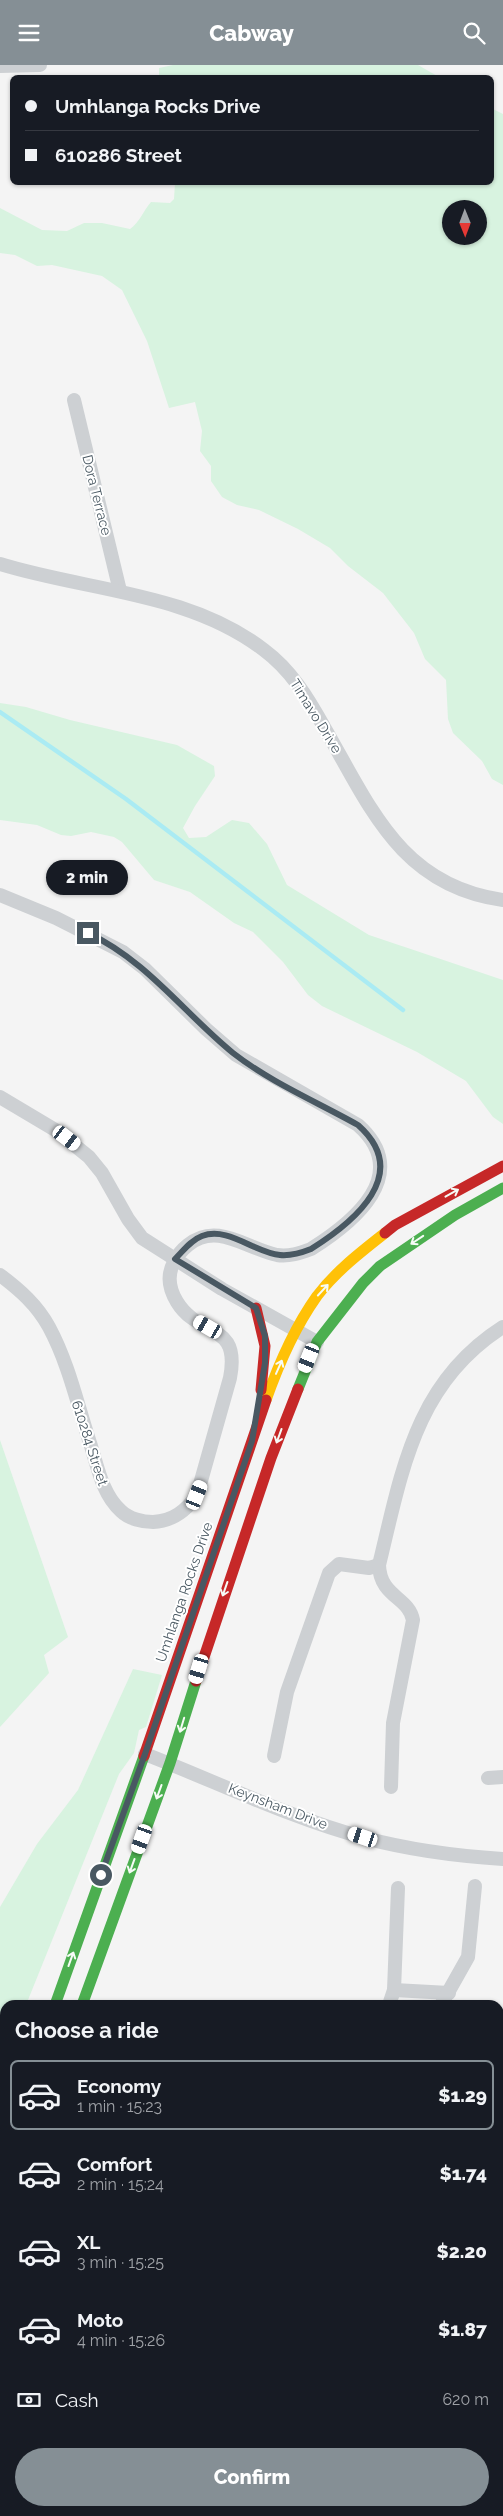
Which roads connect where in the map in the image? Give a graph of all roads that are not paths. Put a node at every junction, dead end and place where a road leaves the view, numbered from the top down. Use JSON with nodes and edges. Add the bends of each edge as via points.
{"nodes":[{"id":1,"x":40,"y":65,"type":"edge"},
{"id":2,"x":0,"y":66,"type":"edge"},
{"id":3,"x":74,"y":400,"type":"dead end"},
{"id":4,"x":0,"y":564,"type":"edge"},
{"id":5,"x":120,"y":591,"type":"junction"},
{"id":6,"x":0,"y":895,"type":"edge"},
{"id":7,"x":503,"y":899,"type":"edge"},
{"id":8,"x":0,"y":1097,"type":"edge"},
{"id":9,"x":503,"y":1166,"type":"edge"},
{"id":10,"x":503,"y":1188,"type":"edge"},
{"id":11,"x":175,"y":1259,"type":"junction"},
{"id":12,"x":0,"y":1275,"type":"edge"},
{"id":13,"x":256,"y":1308,"type":"junction"},
{"id":14,"x":503,"y":1327,"type":"edge"},
{"id":15,"x":296,"y":1330,"type":"junction"},
{"id":16,"x":317,"y":1342,"type":"junction"},
{"id":17,"x":252,"y":1441,"type":"junction"},
{"id":18,"x":379,"y":1565,"type":"junction"},
{"id":19,"x":145,"y":1754,"type":"junction"},
{"id":20,"x":274,"y":1756,"type":"dead end"},
{"id":21,"x":170,"y":1763,"type":"junction"},
{"id":22,"x":503,"y":1777,"type":"edge"},
{"id":23,"x":488,"y":1778,"type":"dead end"},
{"id":24,"x":391,"y":1787,"type":"dead end"},
{"id":25,"x":503,"y":1859,"type":"edge"},
{"id":26,"x":475,"y":1886,"type":"dead end"},
{"id":27,"x":398,"y":1888,"type":"dead end"},
{"id":28,"x":394,"y":1991,"type":"junction"},
{"id":29,"x":449,"y":1993,"type":"junction"},
{"id":30,"x":57,"y":2000,"type":"edge"},
{"id":31,"x":84,"y":2000,"type":"edge"},
{"id":32,"x":391,"y":2000,"type":"edge"},
{"id":33,"x":444,"y":2000,"type":"edge"}],
"edges":[{"from":1,"to":2,"type":"street"},
{"from":3,"to":5,"type":"street","name":"Dora Terrace"},
{"from":4,"to":5,"type":"street","name":"Timavo Drive"},
{"from":5,"to":7,"type":"street","name":"Timavo Drive","via":[[215,621],[266,651],[307,696],[375,816],[396,845],[434,877],[463,890]]},
{"from":6,"to":11,"type":"street","via":[[56,918],[123,952],[236,1055],[358,1125],[373,1140],[380,1159],[377,1189],[360,1210],[311,1249],[279,1255],[231,1238],[207,1235],[196,1239]]},
{"from":8,"to":11,"type":"street","via":[[57,1131],[89,1157],[139,1235]]},
{"from":15,"to":9,"type":"main road","name":"Umhlanga Rocks Drive","one_way":true,"via":[[318,1295],[352,1259],[395,1225]]},
{"from":10,"to":16,"type":"main road","one_way":true,"via":[[455,1215],[380,1266],[330,1322]]},
{"from":11,"to":12,"type":"street","name":"610284 Street","via":[[169,1278],[175,1299],[189,1315],[225,1339],[231,1348],[233,1364],[197,1495],[177,1516],[158,1522],[130,1517],[109,1496],[50,1328],[29,1299]]},
{"from":11,"to":13,"type":"street"},
{"from":13,"to":15,"type":"street"},
{"from":13,"to":17,"type":"main road","via":[[265,1336],[265,1363]]},
{"from":14,"to":18,"type":"street","via":[[466,1355],[436,1392],[424,1413],[401,1473]]},
{"from":15,"to":16,"type":"street"},
{"from":17,"to":15,"type":"main road","name":"Umhlanga Rocks Drive","one_way":true,"via":[[276,1372]]},
{"from":16,"to":21,"type":"main road","one_way":true,"via":[[261,1486]]},
{"from":17,"to":19,"type":"main road","name":"Umhlanga Rocks Drive"},
{"from":18,"to":20,"type":"street","via":[[369,1568],[340,1563],[329,1573],[287,1692]]},
{"from":18,"to":24,"type":"street","via":[[380,1577],[386,1587],[410,1610],[413,1620],[393,1723]]},
{"from":19,"to":21,"type":"street","name":"Keynsham Drive"},
{"from":30,"to":19,"type":"main road","name":"Umhlanga Rocks Drive","one_way":true},
{"from":21,"to":25,"type":"street","name":"Keynsham Drive","via":[[324,1825],[363,1837],[401,1847]]},
{"from":21,"to":31,"type":"main road","one_way":true},
{"from":22,"to":23,"type":"street"},
{"from":26,"to":29,"type":"street","via":[[468,1957]]},
{"from":27,"to":28,"type":"street"},
{"from":28,"to":29,"type":"street"},
{"from":28,"to":32,"type":"street"},
{"from":29,"to":33,"type":"street"}]}
